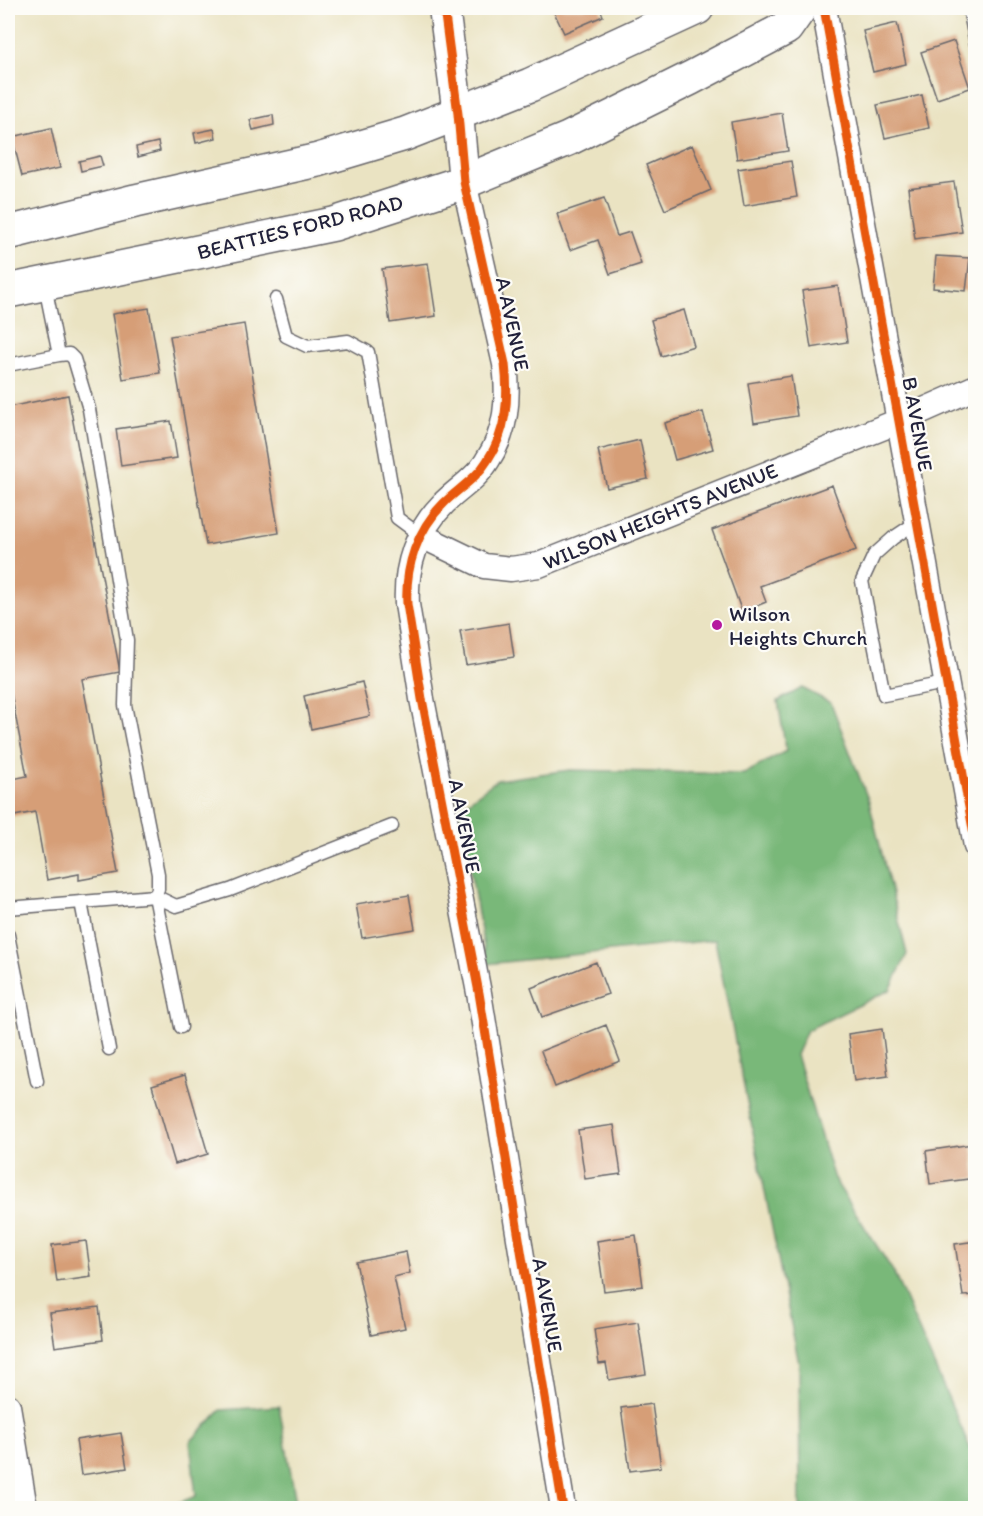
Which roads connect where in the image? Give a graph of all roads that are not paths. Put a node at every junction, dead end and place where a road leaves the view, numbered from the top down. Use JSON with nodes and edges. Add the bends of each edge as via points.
{"nodes":[{"id":1,"x":444,"y":8,"type":"edge"},
{"id":2,"x":697,"y":8,"type":"edge"},
{"id":3,"x":800,"y":8,"type":"edge"},
{"id":4,"x":824,"y":8,"type":"edge"},
{"id":5,"x":972,"y":13,"type":"edge"},
{"id":6,"x":975,"y":44,"type":"edge"},
{"id":7,"x":458,"y":114,"type":"junction"},
{"id":8,"x":464,"y":182,"type":"junction"},
{"id":9,"x":8,"y":233,"type":"edge"},
{"id":10,"x":44,"y":283,"type":"junction"},
{"id":11,"x":8,"y":291,"type":"edge"},
{"id":12,"x":276,"y":299,"type":"dead end"},
{"id":13,"x":59,"y":355,"type":"junction"},
{"id":14,"x":8,"y":365,"type":"edge"},
{"id":15,"x":975,"y":387,"type":"edge"},
{"id":16,"x":899,"y":421,"type":"junction"},
{"id":17,"x":917,"y":522,"type":"junction"},
{"id":18,"x":420,"y":535,"type":"junction"},
{"id":19,"x":945,"y":683,"type":"junction"},
{"id":20,"x":392,"y":826,"type":"dead end"},
{"id":21,"x":975,"y":846,"type":"edge"},
{"id":22,"x":155,"y":896,"type":"junction"},
{"id":23,"x":81,"y":902,"type":"junction"},
{"id":24,"x":8,"y":908,"type":"edge"},
{"id":25,"x":8,"y":935,"type":"edge"},
{"id":26,"x":181,"y":1027,"type":"dead end"},
{"id":27,"x":109,"y":1049,"type":"dead end"},
{"id":28,"x":38,"y":1080,"type":"dead end"},
{"id":29,"x":8,"y":1406,"type":"edge"},
{"id":30,"x":25,"y":1509,"type":"edge"},
{"id":31,"x":563,"y":1509,"type":"edge"}],
"edges":[{"from":1,"to":7,"type":"street"},
{"from":2,"to":7,"type":"main road"},
{"from":3,"to":8,"type":"main road","name":"BEATTIES FORD ROAD","via":[[786,28],[744,50],[568,139]]},
{"from":4,"to":16,"type":"street","name":"B AVENUE"},
{"from":5,"to":6,"type":"lane"},
{"from":7,"to":8,"type":"street"},
{"from":7,"to":9,"type":"main road","via":[[318,160]]},
{"from":8,"to":10,"type":"main road","name":"BEATTIES FORD ROAD","via":[[334,224]]},
{"from":8,"to":18,"type":"street","name":"A AVENUE","via":[[505,364],[507,406],[496,447],[486,463],[429,519]]},
{"from":10,"to":11,"type":"main road","name":"BEATTIES FORD ROAD"},
{"from":10,"to":13,"type":"lane"},
{"from":12,"to":18,"type":"lane","via":[[286,336],[307,346],[348,341],[368,352],[397,518]]},
{"from":13,"to":14,"type":"lane"},
{"from":13,"to":22,"type":"lane","via":[[69,354],[74,359],[89,410],[127,640],[125,705],[158,874]]},
{"from":15,"to":16,"type":"street","name":"WILSON HEIGHTS AVENUE"},
{"from":16,"to":17,"type":"street","name":"B AVENUE"},
{"from":16,"to":18,"type":"street","name":"WILSON HEIGHTS AVENUE","via":[[539,565],[512,569],[484,566]]},
{"from":17,"to":19,"type":"street","name":"B AVENUE"},
{"from":17,"to":19,"type":"lane","via":[[874,555],[862,581],[884,695]]},
{"from":18,"to":31,"type":"street","name":"A AVENUE","via":[[411,557],[407,604],[479,993]]},
{"from":19,"to":21,"type":"street","name":"B AVENUE"},
{"from":20,"to":22,"type":"lane","via":[[230,890],[176,906]]},
{"from":22,"to":23,"type":"lane"},
{"from":22,"to":26,"type":"lane"},
{"from":23,"to":24,"type":"lane"},
{"from":23,"to":27,"type":"lane"},
{"from":25,"to":28,"type":"lane"},
{"from":29,"to":30,"type":"street"}]}
